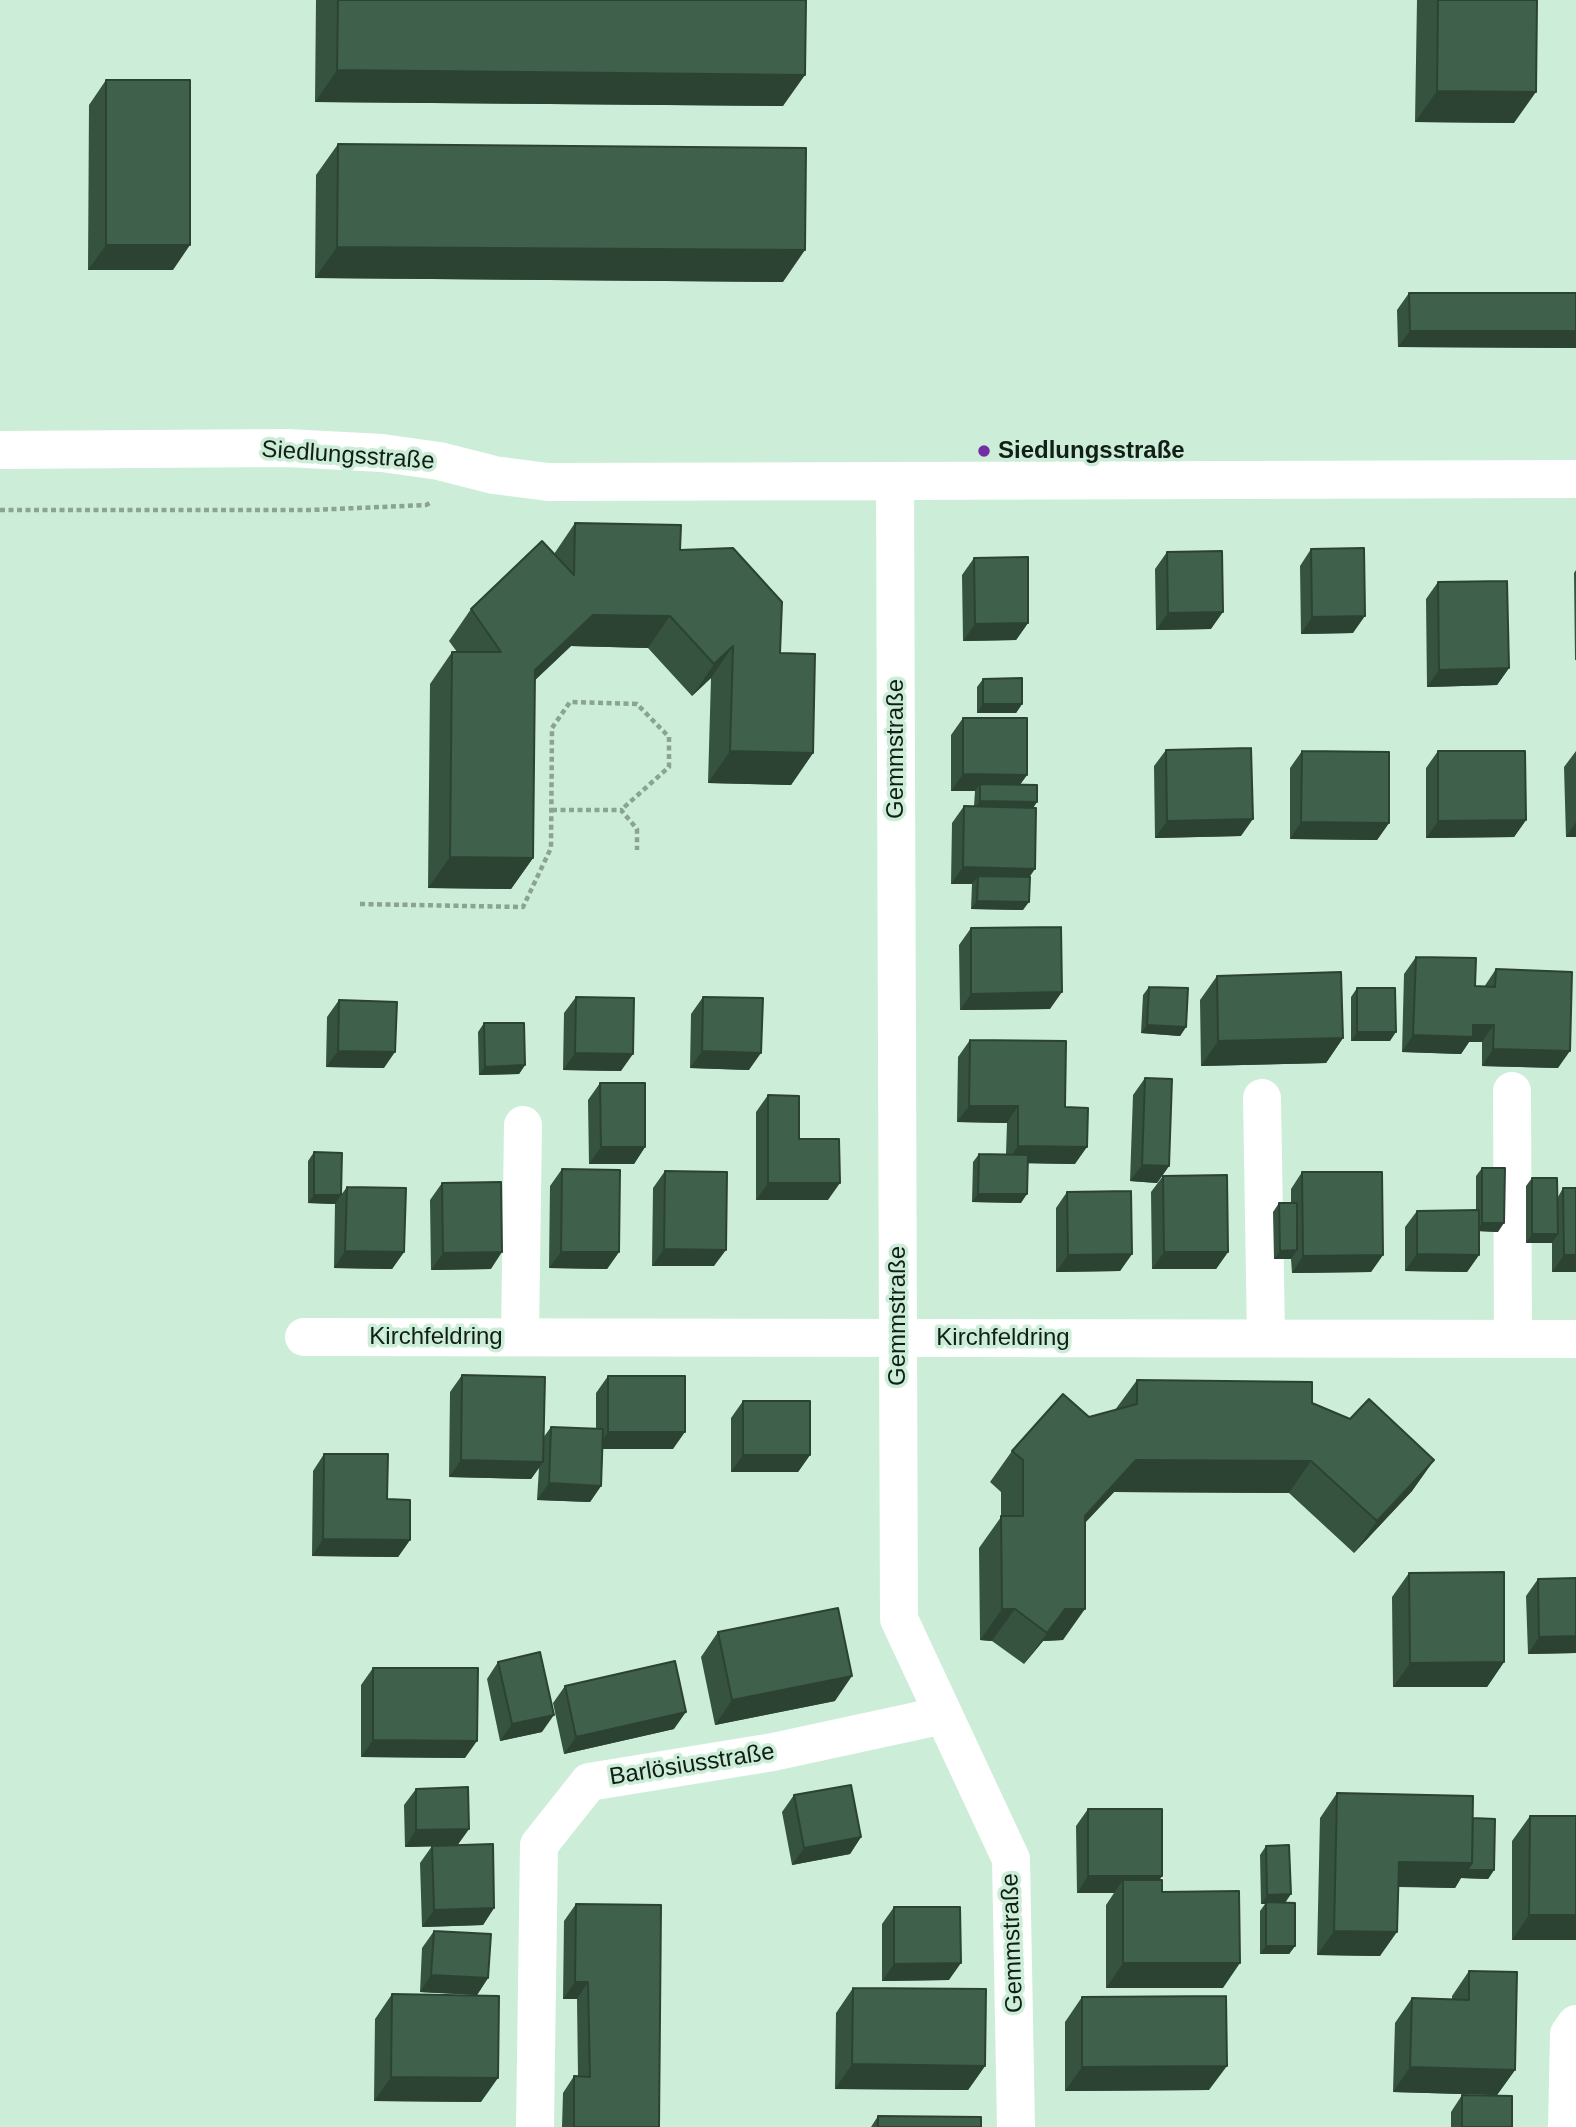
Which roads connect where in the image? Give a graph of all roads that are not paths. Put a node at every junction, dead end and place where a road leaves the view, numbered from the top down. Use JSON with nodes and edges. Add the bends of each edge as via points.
{"nodes":[{"id":1,"x":0,"y":450,"type":"edge"},
{"id":2,"x":1576,"y":479,"type":"edge"},
{"id":3,"x":895,"y":481,"type":"junction"},
{"id":4,"x":1512,"y":1091,"type":"dead end"},
{"id":5,"x":1262,"y":1098,"type":"dead end"},
{"id":6,"x":523,"y":1125,"type":"dead end"},
{"id":7,"x":304,"y":1337,"type":"dead end"},
{"id":8,"x":520,"y":1337,"type":"junction"},
{"id":9,"x":899,"y":1338,"type":"junction"},
{"id":10,"x":1266,"y":1338,"type":"junction"},
{"id":11,"x":1513,"y":1338,"type":"junction"},
{"id":12,"x":1576,"y":1339,"type":"edge"},
{"id":13,"x":944,"y":1715,"type":"junction"},
{"id":14,"x":1576,"y":2024,"type":"edge"},
{"id":15,"x":535,"y":2127,"type":"edge"},
{"id":16,"x":1016,"y":2127,"type":"edge"},
{"id":17,"x":1567,"y":2127,"type":"edge"}],
"edges":[{"from":1,"to":3,"type":"street","name":"Siedlungsstraße","via":[[288,448],[382,453],[548,482]]},
{"from":2,"to":3,"type":"street","name":"Siedlungsstraße"},
{"from":3,"to":9,"type":"street","name":"Gemmstraße"},
{"from":4,"to":11,"type":"street"},
{"from":5,"to":10,"type":"street"},
{"from":6,"to":8,"type":"street"},
{"from":7,"to":8,"type":"street","name":"Kirchfeldring"},
{"from":8,"to":9,"type":"street","name":"Kirchfeldring"},
{"from":9,"to":10,"type":"street","name":"Kirchfeldring"},
{"from":9,"to":13,"type":"street","name":"Gemmstraße","via":[[899,1619]]},
{"from":10,"to":11,"type":"street","name":"Kirchfeldring"},
{"from":11,"to":12,"type":"street","name":"Kirchfeldring"},
{"from":13,"to":15,"type":"street","name":"Barlösiusstraße","via":[[773,1752],[589,1782],[539,1845]]},
{"from":13,"to":16,"type":"street","name":"Gemmstraße","via":[[1011,1859]]},
{"from":14,"to":17,"type":"street","via":[[1569,2034]]}]}
